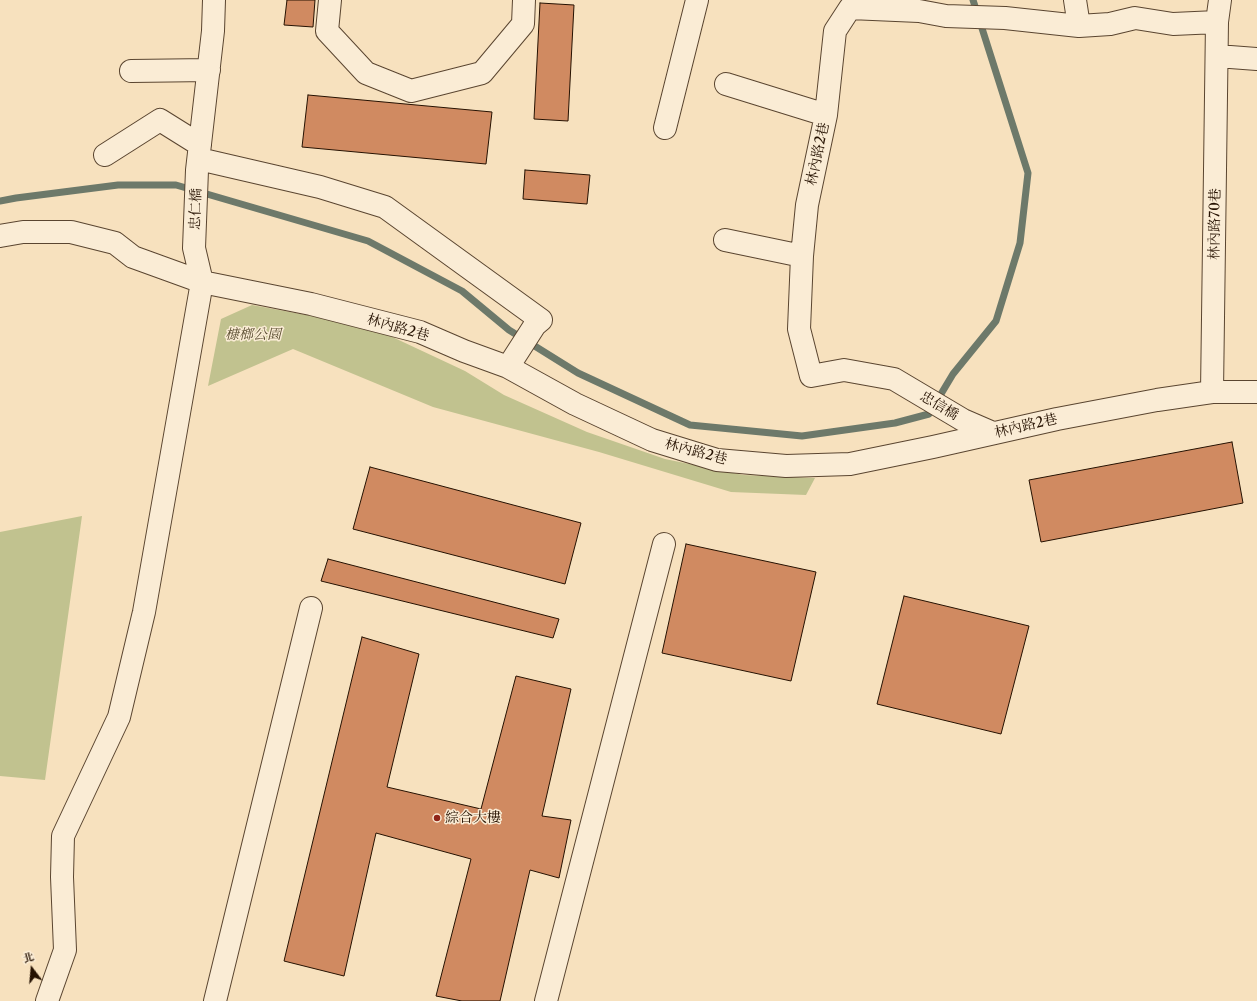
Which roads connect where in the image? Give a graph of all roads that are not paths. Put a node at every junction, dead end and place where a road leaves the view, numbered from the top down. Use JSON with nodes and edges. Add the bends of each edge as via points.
{"nodes":[{"id":1,"x":214,"y":0,"type":"edge"},
{"id":2,"x":330,"y":0,"type":"edge"},
{"id":3,"x":524,"y":0,"type":"edge"},
{"id":4,"x":697,"y":0,"type":"edge"},
{"id":5,"x":1075,"y":0,"type":"edge"},
{"id":6,"x":1220,"y":0,"type":"edge"},
{"id":7,"x":997,"y":12,"type":"edge"},
{"id":8,"x":1217,"y":22,"type":"junction"},
{"id":9,"x":1079,"y":26,"type":"junction"},
{"id":10,"x":1217,"y":56,"type":"junction"},
{"id":11,"x":1257,"y":59,"type":"edge"},
{"id":12,"x":209,"y":70,"type":"junction"},
{"id":13,"x":130,"y":71,"type":"dead end"},
{"id":14,"x":726,"y":84,"type":"dead end"},
{"id":15,"x":826,"y":115,"type":"junction"},
{"id":16,"x":666,"y":128,"type":"dead end"},
{"id":17,"x":105,"y":155,"type":"dead end"},
{"id":18,"x":199,"y":158,"type":"junction"},
{"id":19,"x":0,"y":236,"type":"edge"},
{"id":20,"x":725,"y":240,"type":"dead end"},
{"id":21,"x":802,"y":256,"type":"junction"},
{"id":22,"x":202,"y":282,"type":"junction"},
{"id":23,"x":508,"y":367,"type":"junction"},
{"id":24,"x":914,"y":391,"type":"joint"},
{"id":25,"x":1212,"y":392,"type":"junction"},
{"id":26,"x":1257,"y":392,"type":"edge"},
{"id":27,"x":993,"y":433,"type":"junction"},
{"id":28,"x":664,"y":544,"type":"dead end"},
{"id":29,"x":311,"y":608,"type":"dead end"},
{"id":30,"x":47,"y":1001,"type":"edge"},
{"id":31,"x":215,"y":1001,"type":"edge"},
{"id":32,"x":546,"y":1001,"type":"edge"}],
"edges":[{"from":1,"to":12,"type":"street","name":"忠仁橋"},
{"from":2,"to":3,"type":"street","via":[[327,30],[366,73],[411,91],[482,73],[523,24]]},
{"from":4,"to":16,"type":"street"},
{"from":5,"to":9,"type":"street"},
{"from":6,"to":8,"type":"street","name":"林內路70巷"},
{"from":7,"to":9,"type":"street"},
{"from":7,"to":15,"type":"street","name":"林內路2巷","via":[[946,16],[919,11],[850,8],[836,31]]},
{"from":8,"to":9,"type":"street","via":[[1173,24],[1136,18],[1110,24]]},
{"from":8,"to":10,"type":"street","name":"林內路70巷"},
{"from":10,"to":11,"type":"street"},
{"from":10,"to":25,"type":"street","name":"林內路70巷"},
{"from":12,"to":13,"type":"street"},
{"from":12,"to":18,"type":"street","name":"忠仁橋"},
{"from":14,"to":15,"type":"street"},
{"from":15,"to":21,"type":"street","name":"林內路2巷","via":[[807,205]]},
{"from":17,"to":18,"type":"street","via":[[160,120]]},
{"from":18,"to":22,"type":"street","name":"忠仁橋","via":[[194,248]]},
{"from":18,"to":23,"type":"street","via":[[320,187],[385,207],[541,320],[535,325]]},
{"from":19,"to":22,"type":"street","name":"林內路2巷","via":[[23,232],[71,232],[115,243],[133,257]]},
{"from":20,"to":21,"type":"street"},
{"from":21,"to":24,"type":"street","name":"林內路2巷","via":[[799,329],[810,376],[844,370],[894,379]]},
{"from":22,"to":23,"type":"street","name":"林內路2巷","via":[[311,304],[420,332]]},
{"from":22,"to":30,"type":"street","via":[[144,612],[119,716],[63,836],[62,877],[66,950]]},
{"from":23,"to":27,"type":"street","name":"林內路2巷","via":[[575,404],[652,440],[717,460],[786,466],[850,464]]},
{"from":24,"to":27,"type":"street","name":"忠信橋","via":[[963,420]]},
{"from":25,"to":26,"type":"street","name":"林內路2巷"},
{"from":25,"to":27,"type":"street","name":"林內路2巷","via":[[1057,418]]},
{"from":28,"to":32,"type":"street"},
{"from":29,"to":31,"type":"street"}]}
